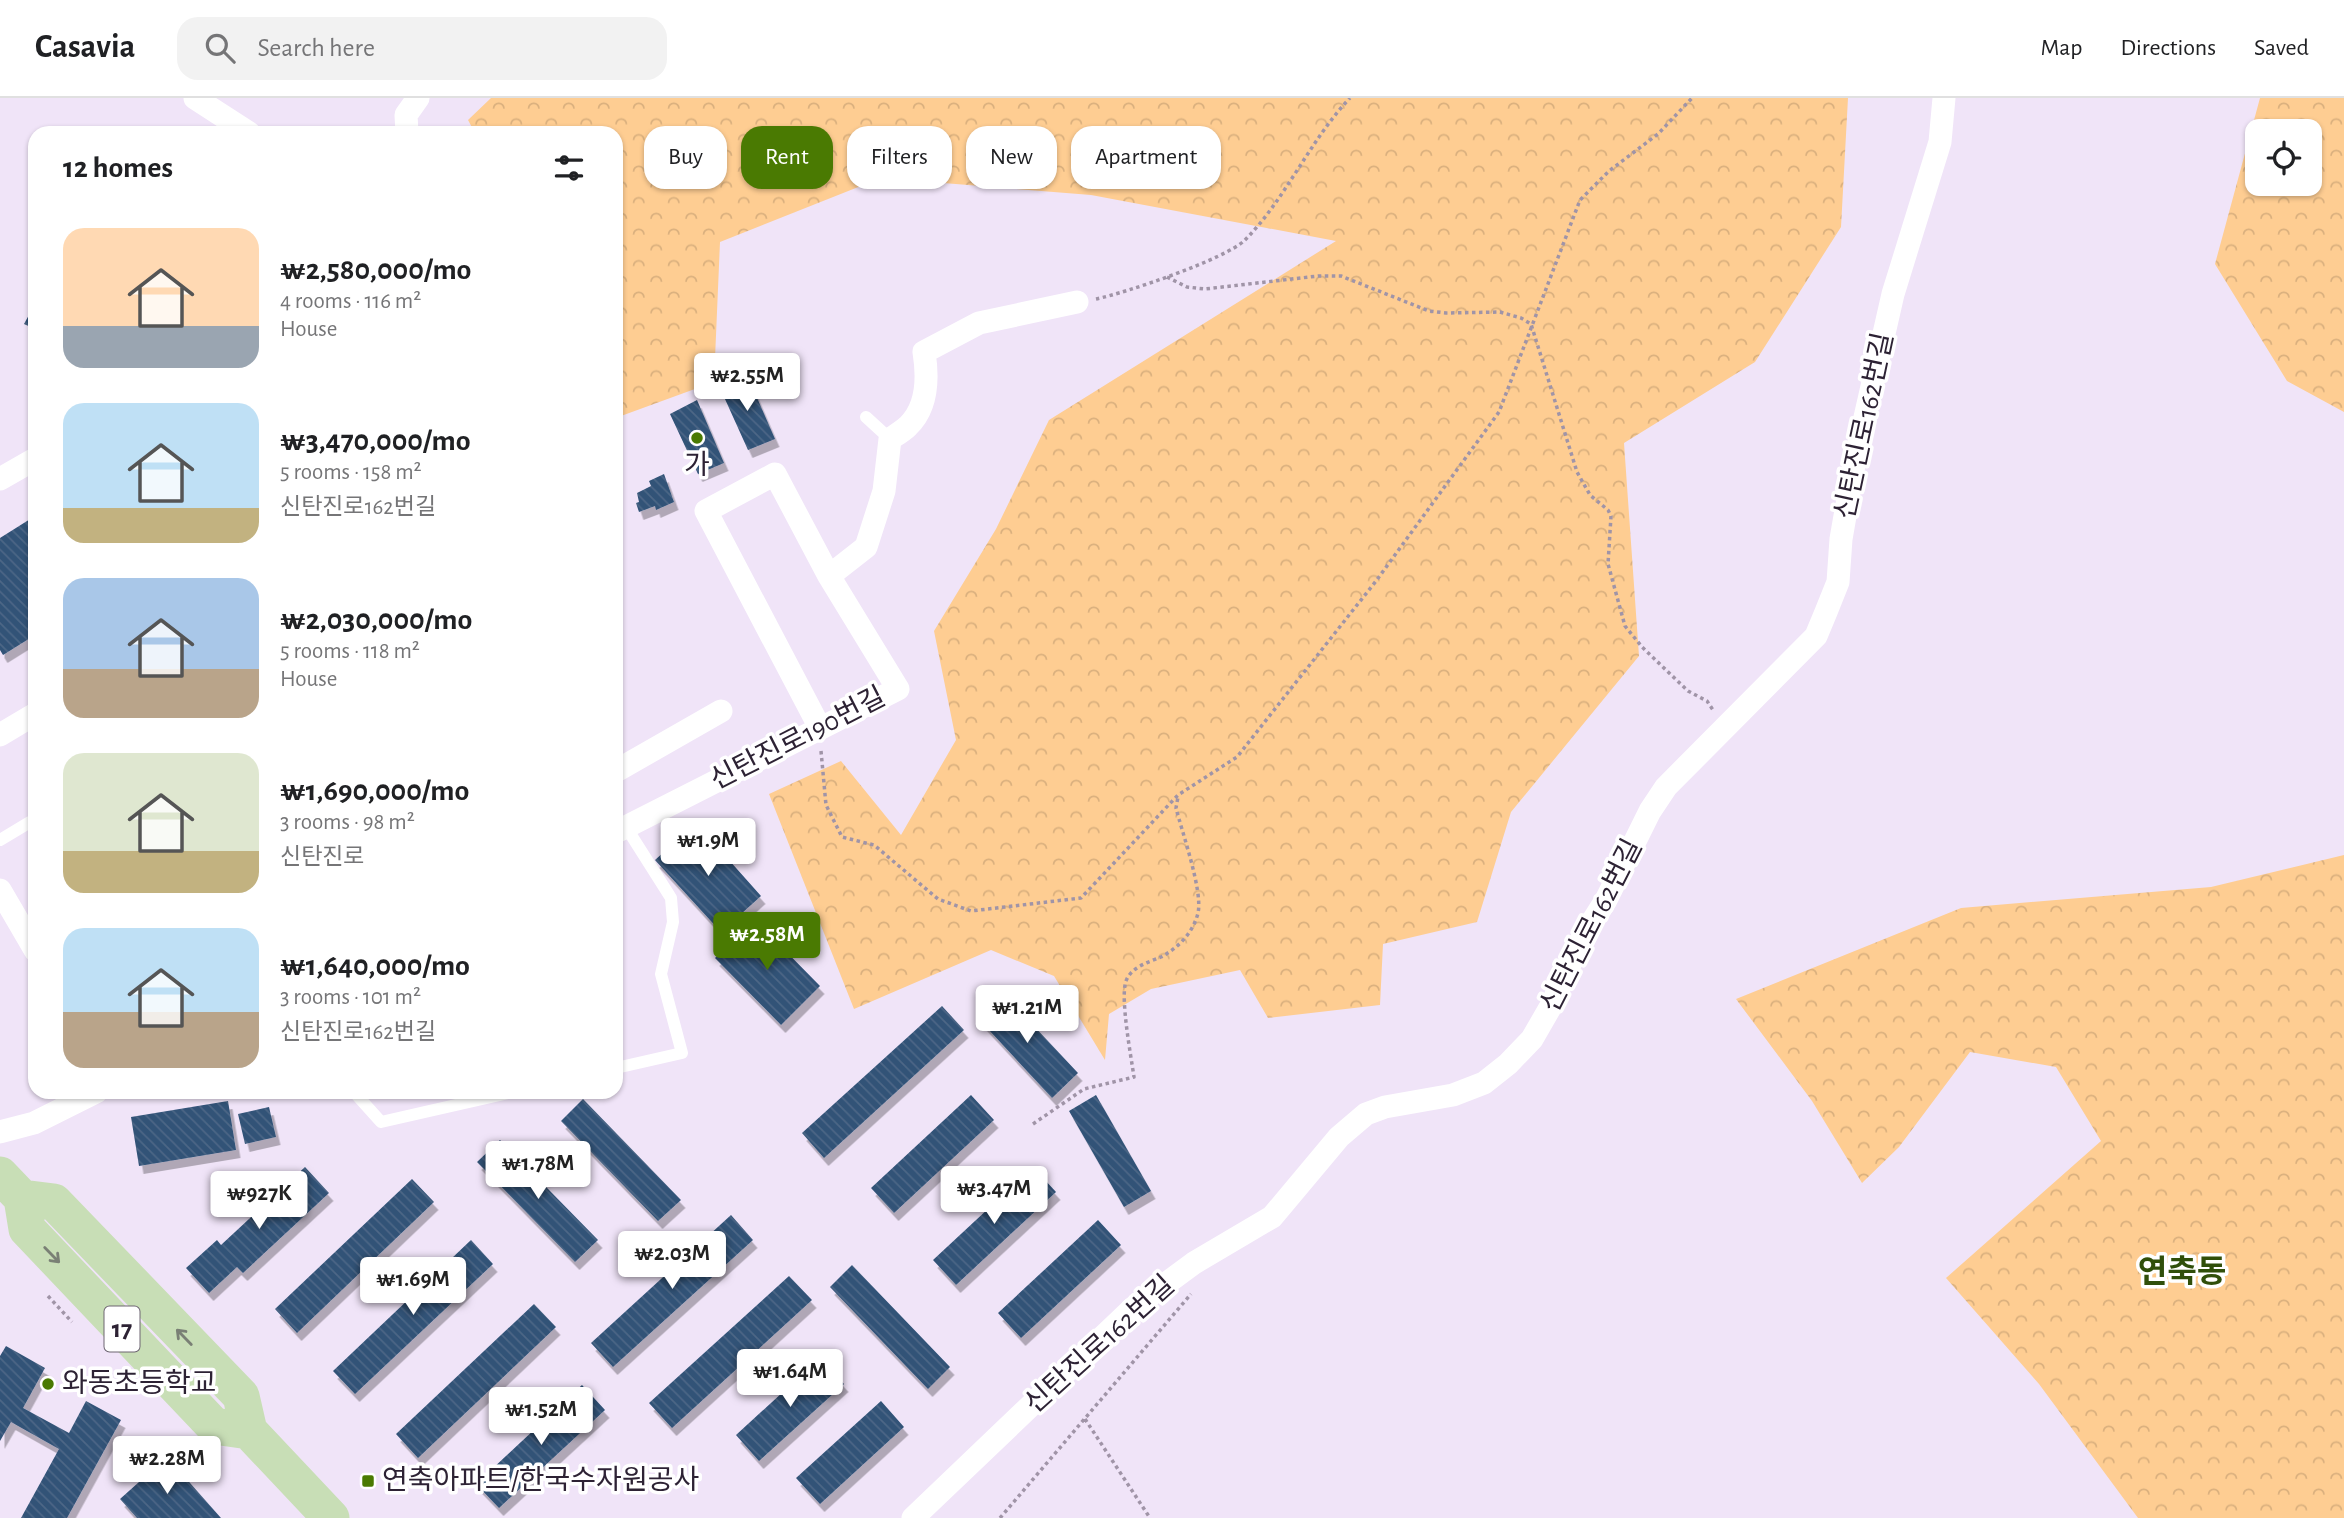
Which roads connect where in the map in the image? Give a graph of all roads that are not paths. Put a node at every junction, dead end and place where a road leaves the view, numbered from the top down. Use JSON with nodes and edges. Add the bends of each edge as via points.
{"nodes":[{"id":1,"x":195,"y":98,"type":"edge"},
{"id":2,"x":418,"y":98,"type":"edge"},
{"id":3,"x":1944,"y":98,"type":"edge"},
{"id":4,"x":238,"y":126,"type":"edge"},
{"id":5,"x":407,"y":126,"type":"edge"},
{"id":6,"x":1077,"y":302,"type":"road end"},
{"id":7,"x":866,"y":416,"type":"dead end"},
{"id":8,"x":890,"y":439,"type":"junction"},
{"id":9,"x":28,"y":463,"type":"edge"},
{"id":10,"x":0,"y":480,"type":"edge"},
{"id":11,"x":829,"y":576,"type":"junction"},
{"id":12,"x":721,"y":711,"type":"dead end"},
{"id":13,"x":28,"y":718,"type":"edge"},
{"id":14,"x":820,"y":728,"type":"junction"},
{"id":15,"x":0,"y":735,"type":"edge"},
{"id":16,"x":623,"y":767,"type":"edge"},
{"id":17,"x":28,"y":823,"type":"edge"},
{"id":18,"x":623,"y":828,"type":"edge"},
{"id":19,"x":623,"y":832,"type":"edge"},
{"id":20,"x":0,"y":840,"type":"edge"},
{"id":21,"x":0,"y":890,"type":"edge"},
{"id":22,"x":28,"y":938,"type":"edge"},
{"id":23,"x":623,"y":1066,"type":"edge"},
{"id":24,"x":82,"y":1099,"type":"edge"},
{"id":25,"x":360,"y":1099,"type":"edge"},
{"id":26,"x":482,"y":1099,"type":"edge"},
{"id":27,"x":0,"y":1132,"type":"edge"},
{"id":28,"x":11,"y":1186,"type":"edge"},
{"id":29,"x":331,"y":1518,"type":"edge"},
{"id":30,"x":913,"y":1518,"type":"edge"}],
"edges":[{"from":1,"to":4,"type":"street"},
{"from":2,"to":5,"type":"street","via":[[406,115]]},
{"from":3,"to":30,"type":"street","name":"신탄진로162번길","via":[[1940,142],[1893,294],[1853,470],[1838,582],[1816,636],[1666,787],[1532,1039],[1484,1083],[1453,1095],[1366,1114],[1339,1137],[1272,1217],[1194,1263],[1133,1308]]},
{"from":6,"to":8,"type":"street","via":[[979,323],[924,352],[925,396],[909,426]]},
{"from":7,"to":8,"type":"lane"},
{"from":8,"to":11,"type":"street","via":[[884,491],[866,547]]},
{"from":9,"to":10,"type":"street"},
{"from":11,"to":14,"type":"street","name":"신탄진로190번길","via":[[898,689]]},
{"from":11,"to":14,"type":"street","via":[[775,474],[706,511]]},
{"from":12,"to":16,"type":"street"},
{"from":13,"to":15,"type":"street"},
{"from":14,"to":18,"type":"street","name":"신탄진로190번길"},
{"from":17,"to":20,"type":"lane"},
{"from":19,"to":23,"type":"lane","via":[[671,898],[673,922],[661,974],[682,1053]]},
{"from":21,"to":22,"type":"street"},
{"from":24,"to":27,"type":"street","via":[[34,1123]]},
{"from":25,"to":26,"type":"lane","via":[[381,1122]]},
{"from":28,"to":29,"type":"main road","number":"17","via":[[54,1202],[241,1396],[249,1431]]}]}
